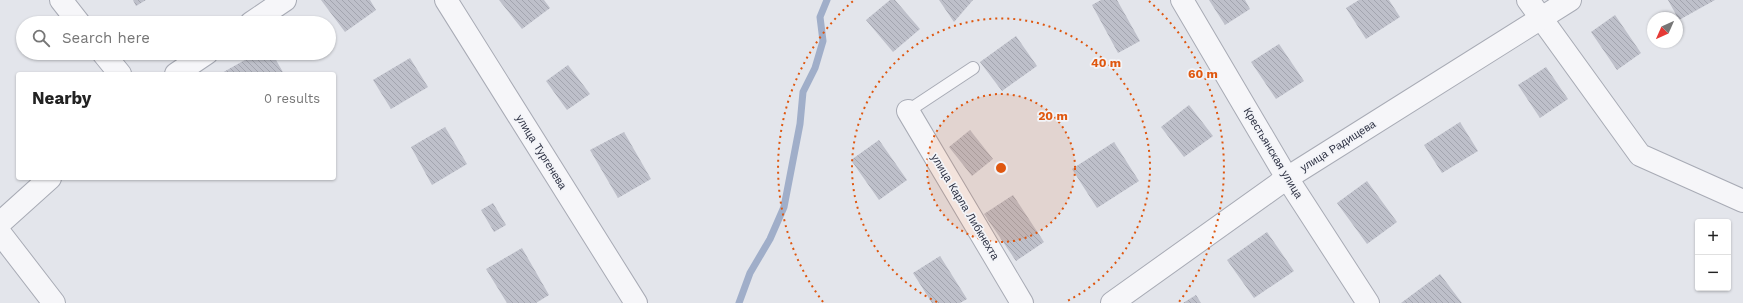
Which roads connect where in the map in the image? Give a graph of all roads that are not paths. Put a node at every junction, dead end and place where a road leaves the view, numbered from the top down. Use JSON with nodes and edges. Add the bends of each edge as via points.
{"nodes":[{"id":1,"x":61,"y":0,"type":"edge"},
{"id":2,"x":285,"y":0,"type":"edge"},
{"id":3,"x":446,"y":0,"type":"edge"},
{"id":4,"x":1182,"y":0,"type":"edge"},
{"id":5,"x":1528,"y":0,"type":"edge"},
{"id":6,"x":1570,"y":0,"type":"edge"},
{"id":7,"x":74,"y":16,"type":"edge"},
{"id":8,"x":261,"y":16,"type":"edge"},
{"id":9,"x":1541,"y":19,"type":"junction"},
{"id":10,"x":109,"y":60,"type":"edge"},
{"id":11,"x":197,"y":60,"type":"edge"},
{"id":12,"x":973,"y":68,"type":"dead end"},
{"id":13,"x":118,"y":72,"type":"edge"},
{"id":14,"x":179,"y":72,"type":"edge"},
{"id":15,"x":908,"y":111,"type":"joint"},
{"id":16,"x":1287,"y":178,"type":"junction"},
{"id":17,"x":48,"y":180,"type":"edge"},
{"id":18,"x":1743,"y":201,"type":"edge"},
{"id":19,"x":0,"y":223,"type":"edge"},
{"id":20,"x":0,"y":232,"type":"edge"},
{"id":21,"x":54,"y":303,"type":"edge"},
{"id":22,"x":636,"y":303,"type":"edge"},
{"id":23,"x":1022,"y":303,"type":"edge"},
{"id":24,"x":1112,"y":303,"type":"edge"},
{"id":25,"x":1368,"y":303,"type":"edge"}],
"edges":[{"from":1,"to":7,"type":"street"},
{"from":2,"to":8,"type":"street"},
{"from":3,"to":22,"type":"street","name":"улица Тургенева"},
{"from":4,"to":16,"type":"street","name":"Крестьянская улица"},
{"from":5,"to":9,"type":"street"},
{"from":6,"to":9,"type":"street","name":"улица Радищева"},
{"from":9,"to":16,"type":"street","name":"улица Радищева"},
{"from":9,"to":18,"type":"street","via":[[1640,155]]},
{"from":10,"to":13,"type":"street"},
{"from":11,"to":14,"type":"street"},
{"from":12,"to":15,"type":"lane"},
{"from":15,"to":23,"type":"street","name":"улица Карла Либкнехта"},
{"from":16,"to":24,"type":"street","name":"улица Радищева"},
{"from":16,"to":25,"type":"street","name":"Крестьянская улица"},
{"from":17,"to":19,"type":"street"},
{"from":20,"to":21,"type":"street"}]}
